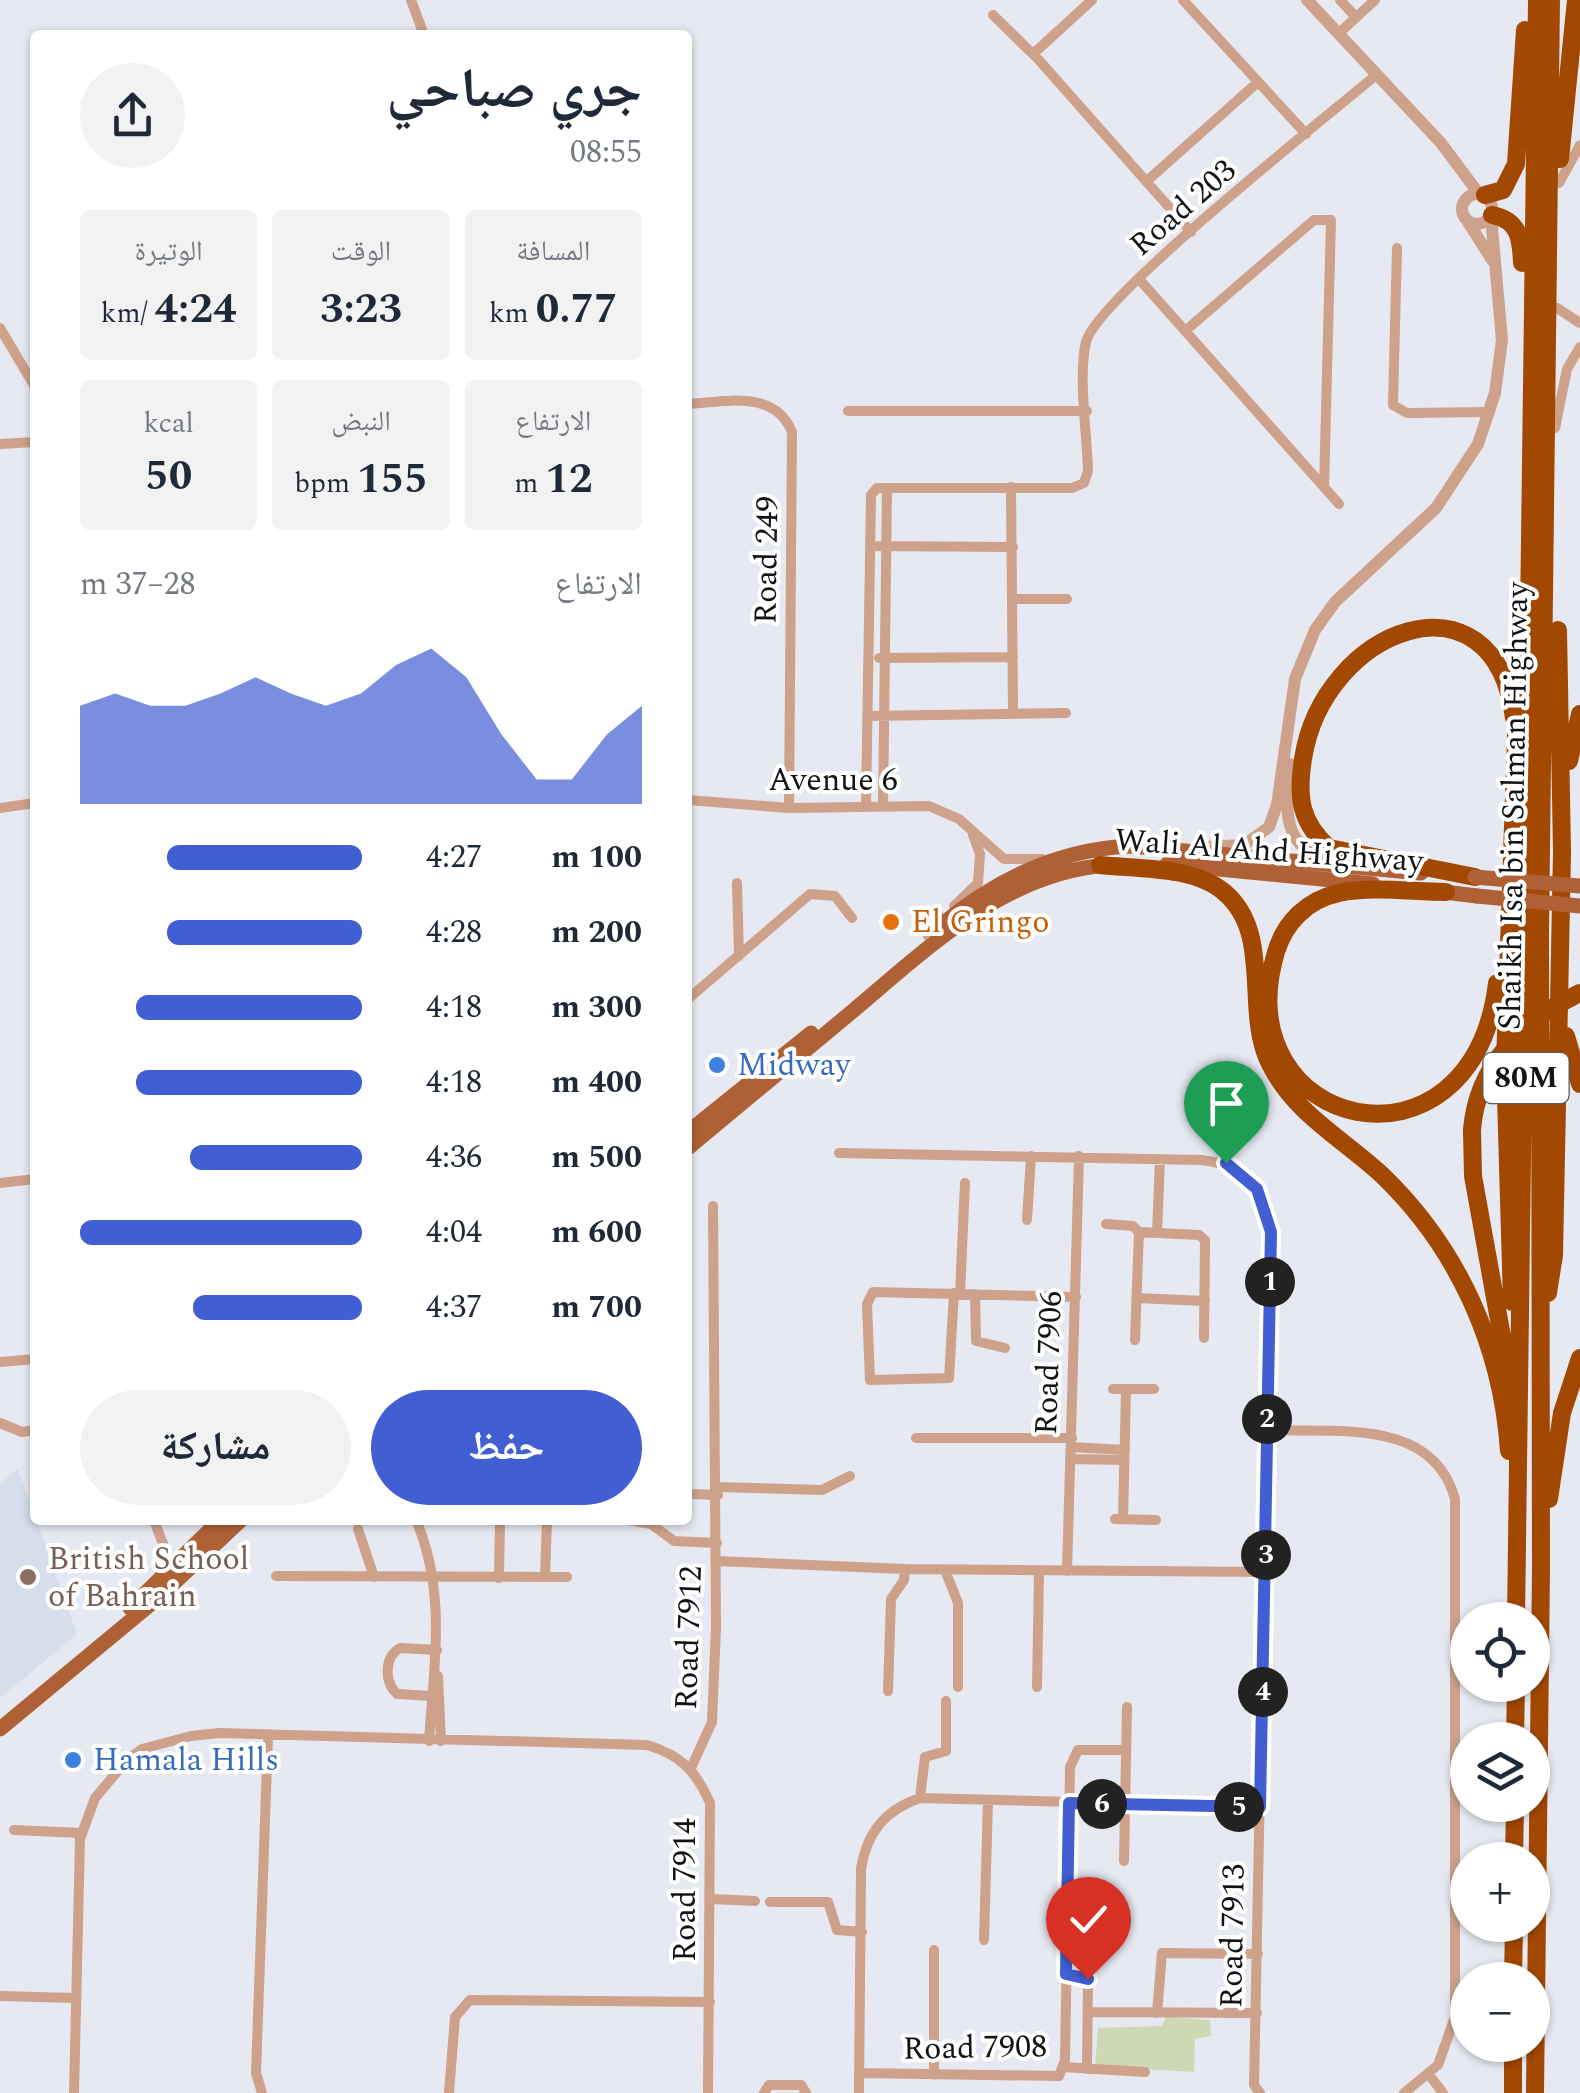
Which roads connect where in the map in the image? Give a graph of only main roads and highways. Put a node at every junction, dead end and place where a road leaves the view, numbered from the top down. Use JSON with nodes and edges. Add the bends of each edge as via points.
{"nodes":[{"id":1,"x":1527,"y":0,"type":"edge"},
{"id":2,"x":1537,"y":0,"type":"edge"},
{"id":3,"x":1556,"y":0,"type":"edge"},
{"id":4,"x":1576,"y":0,"type":"edge"},
{"id":5,"x":1482,"y":194,"type":"road end"},
{"id":6,"x":1491,"y":216,"type":"road end"},
{"id":7,"x":1530,"y":359,"type":"junction"},
{"id":8,"x":1531,"y":484,"type":"junction"},
{"id":9,"x":1580,"y":714,"type":"edge"},
{"id":10,"x":1516,"y":734,"type":"junction"},
{"id":11,"x":1514,"y":818,"type":"junction"},
{"id":12,"x":1562,"y":852,"type":"junction"},
{"id":13,"x":1100,"y":866,"type":"junction"},
{"id":14,"x":1476,"y":886,"type":"junction"},
{"id":15,"x":1580,"y":886,"type":"edge"},
{"id":16,"x":1446,"y":892,"type":"junction"},
{"id":17,"x":1580,"y":906,"type":"edge"},
{"id":18,"x":1559,"y":989,"type":"junction"},
{"id":19,"x":1580,"y":993,"type":"edge"},
{"id":20,"x":1580,"y":1084,"type":"edge"},
{"id":21,"x":692,"y":1129,"type":"edge"},
{"id":22,"x":692,"y":1145,"type":"edge"},
{"id":23,"x":1539,"y":1354,"type":"junction"},
{"id":24,"x":1580,"y":1358,"type":"edge"},
{"id":25,"x":1520,"y":1426,"type":"junction"},
{"id":26,"x":1519,"y":1456,"type":"junction"},
{"id":27,"x":215,"y":1525,"type":"edge"},
{"id":28,"x":235,"y":1525,"type":"edge"},
{"id":29,"x":1517,"y":1556,"type":"junction"},
{"id":30,"x":1541,"y":1569,"type":"junction"},
{"id":31,"x":1516,"y":1602,"type":"edge"},
{"id":32,"x":106,"y":1636,"type":"junction"},
{"id":33,"x":0,"y":1719,"type":"edge"},
{"id":34,"x":0,"y":1729,"type":"edge"},
{"id":35,"x":1513,"y":2062,"type":"edge"},
{"id":36,"x":1512,"y":2093,"type":"edge"},
{"id":37,"x":1535,"y":2093,"type":"edge"}],
"edges":[{"from":1,"to":5,"type":"highway","via":[[1516,164],[1503,190]]},
{"from":2,"to":7,"type":"highway","name":"Shaikh Isa bin Salman Highway","number":"80M"},
{"from":3,"to":23,"type":"highway","name":"Shaikh Isa bin Salman Highway","number":"80M"},
{"from":4,"to":12,"type":"highway","via":[[1559,182],[1556,308]]},
{"from":6,"to":7,"type":"highway","via":[[1508,219],[1519,235]]},
{"from":7,"to":8,"type":"highway","name":"Shaikh Isa bin Salman Highway","number":"80M"},
{"from":8,"to":10,"type":"highway","via":[[1519,550]]},
{"from":8,"to":25,"type":"highway","name":"Shaikh Isa bin Salman Highway","number":"80M"},
{"from":9,"to":12,"type":"highway","via":[[1567,774]]},
{"from":10,"to":11,"type":"highway"},
{"from":10,"to":14,"type":"highway","via":[[1509,685],[1494,657],[1471,639],[1438,629],[1397,634],[1361,654],[1320,700],[1306,735],[1302,813],[1312,833],[1329,848]]},
{"from":11,"to":16,"type":"highway","via":[[1494,1005],[1478,1050],[1450,1087],[1404,1112],[1374,1116],[1319,1097],[1280,1053],[1271,1022],[1272,965],[1282,933],[1297,914],[1340,892]]},
{"from":11,"to":25,"type":"highway","via":[[1506,1158]]},
{"from":12,"to":18,"type":"highway"},
{"from":13,"to":16,"type":"main road","name":"Wali Al Ahd Highway","via":[[1235,869]]},
{"from":13,"to":22,"type":"main road","name":"Wali Al Ahd Highway","via":[[1040,879],[977,911]]},
{"from":13,"to":29,"type":"highway","via":[[1188,876],[1223,891],[1240,910],[1252,938],[1258,1034],[1269,1062],[1310,1118],[1416,1211],[1474,1306],[1508,1423]]},
{"from":14,"to":15,"type":"main road","name":"Wali Al Ahd Highway","bridge":true},
{"from":14,"to":16,"type":"main road","name":"Wali Al Ahd Highway"},
{"from":14,"to":17,"type":"main road","name":"Wali Al Ahd Highway","bridge":true},
{"from":14,"to":21,"type":"main road","name":"Wali Al Ahd Highway","via":[[1170,849],[1100,847],[1070,854],[974,900]]},
{"from":18,"to":20,"type":"highway"},
{"from":18,"to":23,"type":"highway","via":[[1554,1254]]},
{"from":19,"to":26,"type":"highway","bridge":true,"via":[[1532,1022],[1501,1052],[1484,1076],[1472,1130],[1473,1176]]},
{"from":23,"to":30,"type":"highway","name":"Shaikh Isa bin Salman Highway","number":"80M"},
{"from":24,"to":30,"type":"highway","via":[[1562,1413]]},
{"from":25,"to":26,"type":"highway","name":"Shaikh Isa bin Salman Highway","number":"80M"},
{"from":26,"to":29,"type":"highway","name":"Shaikh Isa bin Salman Highway","number":"80M"},
{"from":27,"to":32,"type":"main road"},
{"from":28,"to":32,"type":"main road"},
{"from":29,"to":31,"type":"highway","name":"Shaikh Isa bin Salman Highway"},
{"from":30,"to":37,"type":"highway","name":"Shaikh Isa bin Salman Highway"},
{"from":32,"to":33,"type":"main road"},
{"from":32,"to":34,"type":"main road"},
{"from":35,"to":36,"type":"highway"}]}
